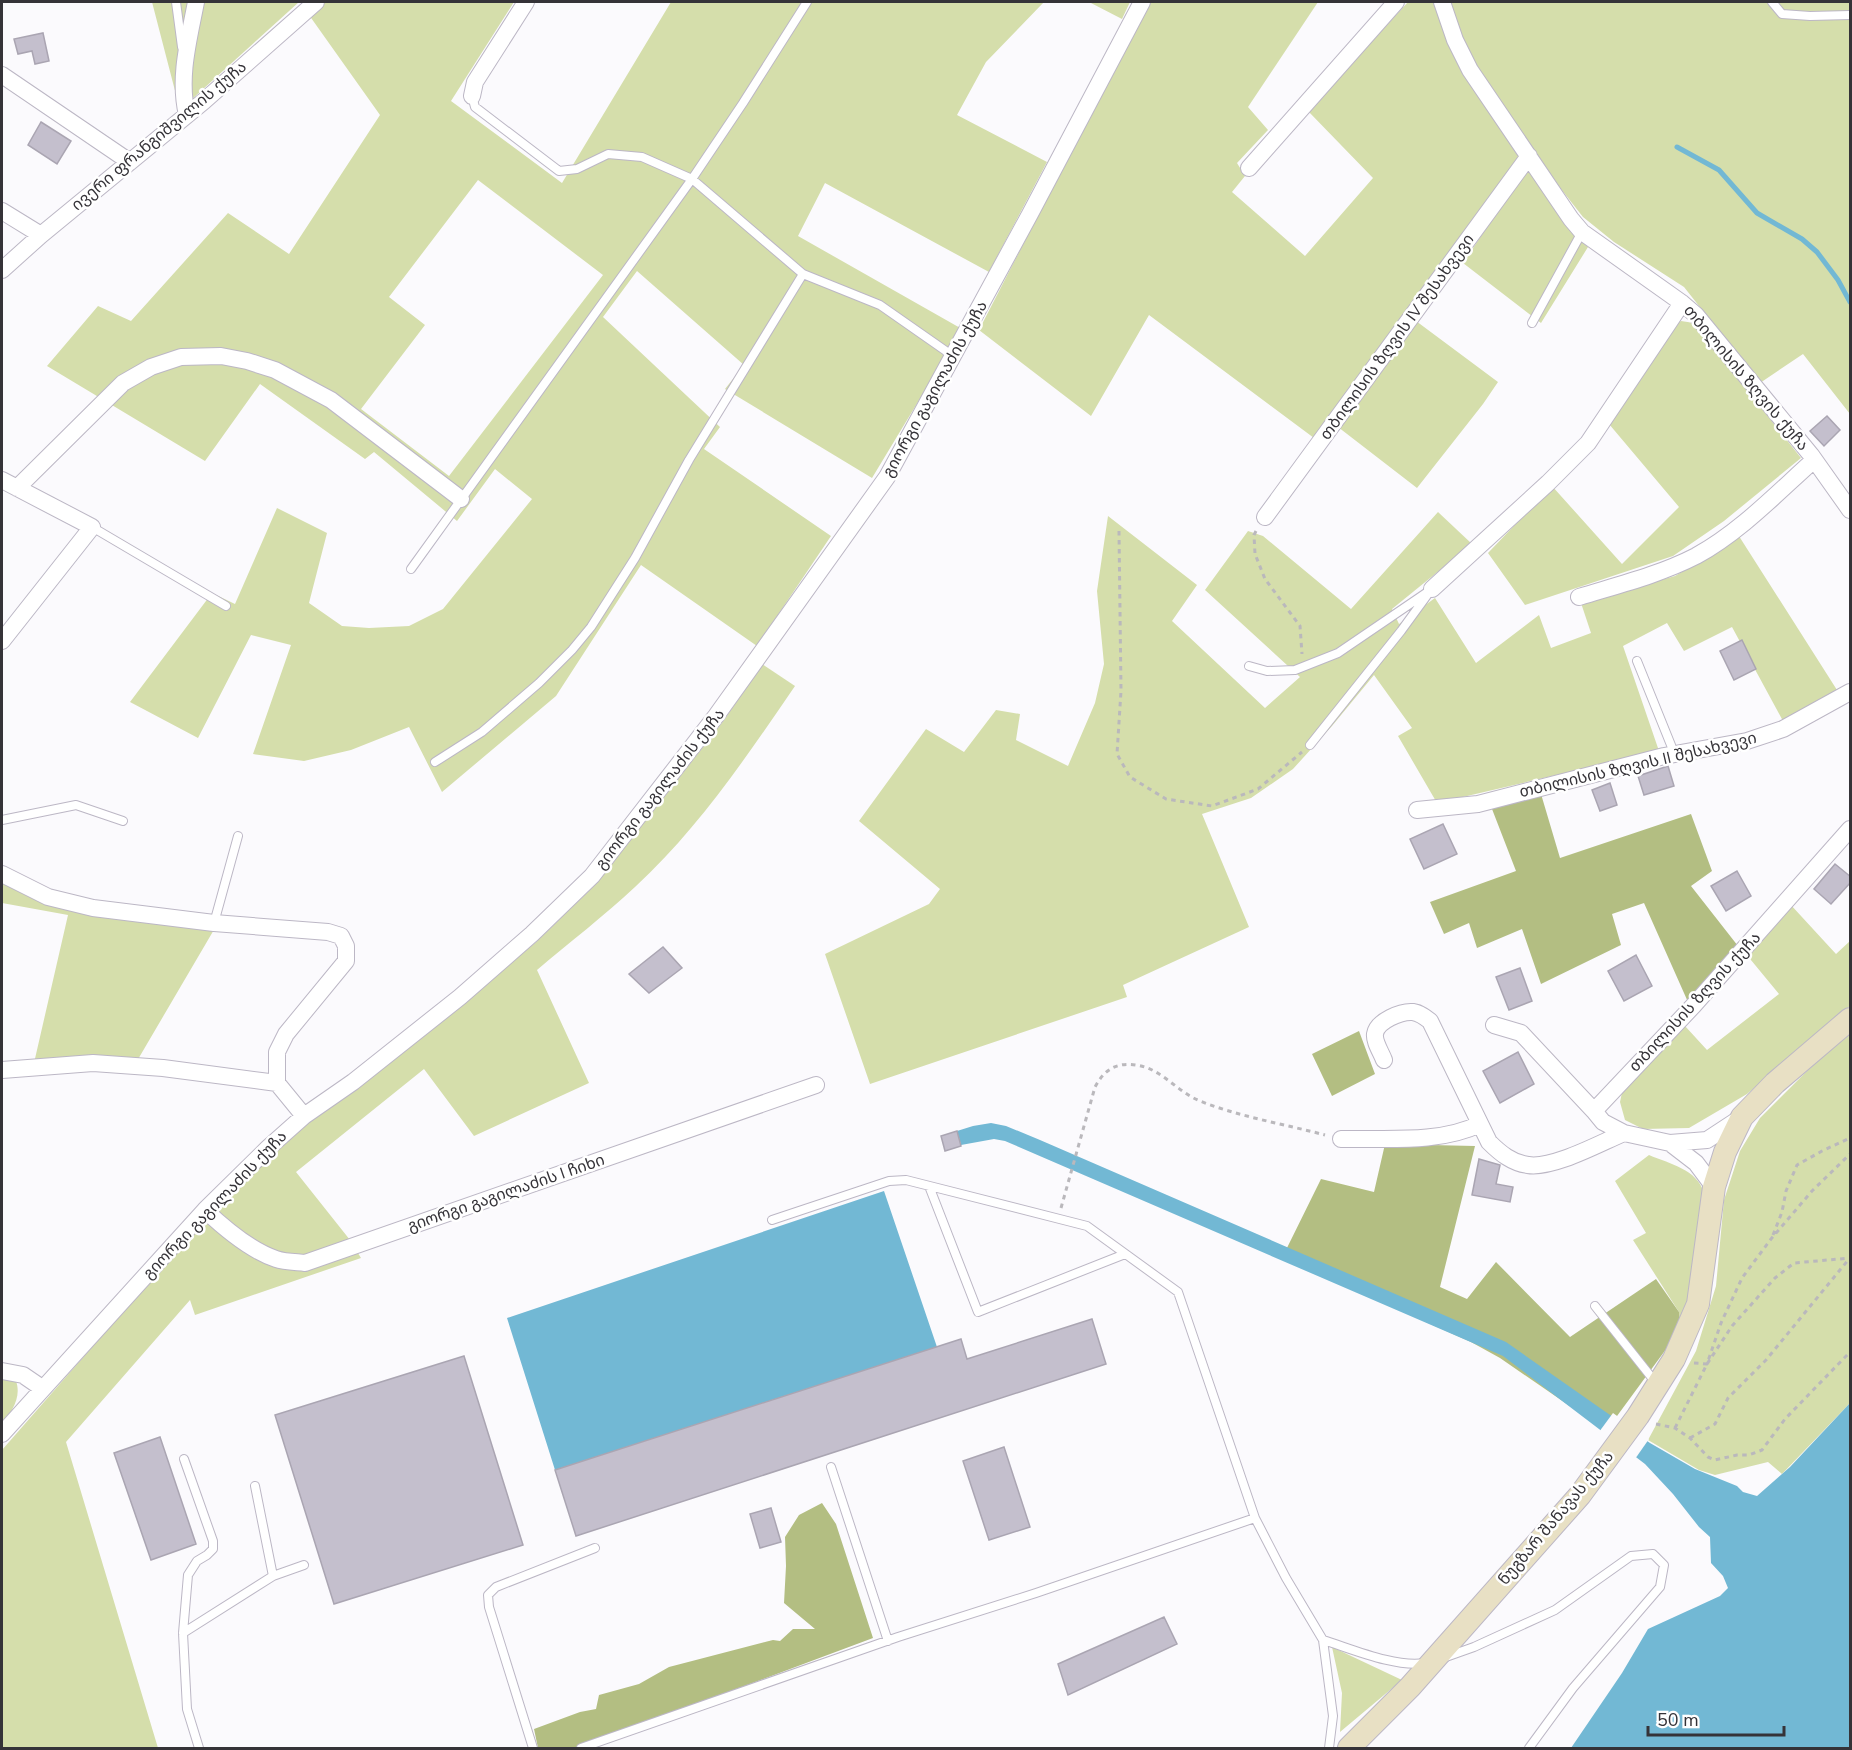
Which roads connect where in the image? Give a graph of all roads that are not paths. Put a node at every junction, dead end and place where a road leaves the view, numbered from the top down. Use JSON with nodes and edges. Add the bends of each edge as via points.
{"nodes":[{"id":1,"x":176,"y":2,"type":"edge"},
{"id":2,"x":196,"y":2,"type":"edge"},
{"id":3,"x":316,"y":2,"type":"edge"},
{"id":4,"x":807,"y":2,"type":"edge"},
{"id":5,"x":1142,"y":2,"type":"edge"},
{"id":6,"x":1396,"y":2,"type":"edge"},
{"id":7,"x":1442,"y":2,"type":"edge"},
{"id":8,"x":1772,"y":2,"type":"edge"},
{"id":9,"x":522,"y":4,"type":"edge"},
{"id":10,"x":1851,"y":15,"type":"edge"},
{"id":11,"x":184,"y":62,"type":"junction"},
{"id":12,"x":2,"y":74,"type":"edge"},
{"id":13,"x":472,"y":96,"type":"joint"},
{"id":14,"x":187,"y":115,"type":"junction"},
{"id":15,"x":1529,"y":156,"type":"junction"},
{"id":16,"x":130,"y":162,"type":"junction"},
{"id":17,"x":1249,"y":168,"type":"dead end"},
{"id":18,"x":692,"y":179,"type":"junction"},
{"id":19,"x":2,"y":211,"type":"edge"},
{"id":20,"x":1582,"y":231,"type":"junction"},
{"id":21,"x":41,"y":235,"type":"junction"},
{"id":22,"x":2,"y":270,"type":"edge"},
{"id":23,"x":803,"y":274,"type":"junction"},
{"id":24,"x":1682,"y":303,"type":"junction"},
{"id":25,"x":1532,"y":323,"type":"dead end"},
{"id":26,"x":954,"y":357,"type":"junction"},
{"id":27,"x":1814,"y":460,"type":"junction"},
{"id":28,"x":2,"y":480,"type":"edge"},
{"id":29,"x":17,"y":488,"type":"junction"},
{"id":30,"x":461,"y":499,"type":"junction"},
{"id":31,"x":1851,"y":510,"type":"edge"},
{"id":32,"x":1265,"y":517,"type":"road end"},
{"id":33,"x":92,"y":527,"type":"junction"},
{"id":34,"x":411,"y":569,"type":"dead end"},
{"id":35,"x":1432,"y":589,"type":"junction"},
{"id":36,"x":1579,"y":597,"type":"dead end"},
{"id":37,"x":226,"y":606,"type":"dead end"},
{"id":38,"x":2,"y":641,"type":"edge"},
{"id":39,"x":1637,"y":661,"type":"dead end"},
{"id":40,"x":1249,"y":666,"type":"dead end"},
{"id":41,"x":1851,"y":692,"type":"edge"},
{"id":42,"x":1310,"y":745,"type":"road end"},
{"id":43,"x":1675,"y":755,"type":"junction"},
{"id":44,"x":435,"y":762,"type":"dead end"},
{"id":45,"x":1417,"y":810,"type":"dead end"},
{"id":46,"x":2,"y":820,"type":"edge"},
{"id":47,"x":123,"y":821,"type":"dead end"},
{"id":48,"x":1851,"y":829,"type":"edge"},
{"id":49,"x":238,"y":836,"type":"dead end"},
{"id":50,"x":2,"y":874,"type":"edge"},
{"id":51,"x":214,"y":923,"type":"junction"},
{"id":52,"x":1851,"y":1019,"type":"edge"},
{"id":53,"x":1494,"y":1025,"type":"dead end"},
{"id":54,"x":1384,"y":1060,"type":"dead end"},
{"id":55,"x":2,"y":1070,"type":"edge"},
{"id":56,"x":277,"y":1083,"type":"junction"},
{"id":57,"x":816,"y":1085,"type":"dead end"},
{"id":58,"x":1594,"y":1111,"type":"junction"},
{"id":59,"x":304,"y":1116,"type":"junction"},
{"id":60,"x":1742,"y":1118,"type":"junction"},
{"id":61,"x":1480,"y":1124,"type":"junction"},
{"id":62,"x":1624,"y":1133,"type":"junction"},
{"id":63,"x":1341,"y":1139,"type":"road end"},
{"id":64,"x":1670,"y":1143,"type":"junction"},
{"id":65,"x":929,"y":1186,"type":"junction"},
{"id":66,"x":1714,"y":1187,"type":"junction"},
{"id":67,"x":206,"y":1210,"type":"junction"},
{"id":68,"x":772,"y":1220,"type":"dead end"},
{"id":69,"x":1125,"y":1254,"type":"junction"},
{"id":70,"x":1595,"y":1306,"type":"dead end"},
{"id":71,"x":2,"y":1371,"type":"edge"},
{"id":72,"x":1658,"y":1386,"type":"junction"},
{"id":73,"x":42,"y":1388,"type":"junction"},
{"id":74,"x":2,"y":1434,"type":"edge"},
{"id":75,"x":184,"y":1459,"type":"dead end"},
{"id":76,"x":831,"y":1467,"type":"dead end"},
{"id":77,"x":255,"y":1486,"type":"dead end"},
{"id":78,"x":1255,"y":1518,"type":"junction"},
{"id":79,"x":595,"y":1548,"type":"dead end"},
{"id":80,"x":304,"y":1564,"type":"dead end"},
{"id":81,"x":273,"y":1576,"type":"junction"},
{"id":82,"x":183,"y":1633,"type":"junction"},
{"id":83,"x":1323,"y":1640,"type":"junction"},
{"id":84,"x":888,"y":1641,"type":"junction"},
{"id":85,"x":1432,"y":1661,"type":"junction"},
{"id":86,"x":199,"y":1749,"type":"edge"},
{"id":87,"x":532,"y":1749,"type":"edge"},
{"id":88,"x":580,"y":1749,"type":"edge"},
{"id":89,"x":1329,"y":1749,"type":"edge"},
{"id":90,"x":1349,"y":1749,"type":"edge"},
{"id":91,"x":1529,"y":1749,"type":"edge"}],
"edges":[{"from":1,"to":11,"type":"lane"},
{"from":2,"to":11,"type":"street"},
{"from":3,"to":14,"type":"street","name":"ივერი ფრანგიშვილის ქუჩა"},
{"from":4,"to":18,"type":"lane"},
{"from":5,"to":26,"type":"street","name":"გიორგი გაგილაძის ქუჩა"},
{"from":6,"to":17,"type":"street"},
{"from":7,"to":15,"type":"street","name":"თბილისის ზღვის ქუჩა","via":[[1470,70]]},
{"from":8,"to":10,"type":"lane","via":[[1782,14]]},
{"from":9,"to":13,"type":"street","via":[[475,82]]},
{"from":11,"to":14,"type":"street","via":[[183,98]]},
{"from":12,"to":16,"type":"street"},
{"from":13,"to":18,"type":"lane","via":[[475,107],[559,171],[577,169],[608,154],[642,157]]},
{"from":14,"to":16,"type":"street","name":"ივერი ფრანგიშვილის ქუჩა"},
{"from":15,"to":20,"type":"street","name":"თბილისის ზღვის ქუჩა"},
{"from":15,"to":32,"type":"street","name":"თბილისის ზღვის IV შესახვევი"},
{"from":16,"to":21,"type":"street","name":"ივერი ფრანგიშვილის ქუჩა"},
{"from":18,"to":23,"type":"lane"},
{"from":18,"to":30,"type":"lane"},
{"from":19,"to":21,"type":"street"},
{"from":20,"to":24,"type":"street","name":"თბილისის ზღვის ქუჩა"},
{"from":20,"to":25,"type":"lane"},
{"from":21,"to":22,"type":"street","name":"ივერი ფრანგიშვილის ქუჩა"},
{"from":23,"to":26,"type":"lane","via":[[880,305]]},
{"from":23,"to":44,"type":"lane","via":[[591,627],[539,683],[491,725]]},
{"from":24,"to":27,"type":"street","name":"თბილისის ზღვის ქუჩა"},
{"from":24,"to":35,"type":"street","via":[[1588,443]]},
{"from":26,"to":59,"type":"street","name":"გიორგი გაგილაძის ქუჩა","via":[[887,477],[716,716],[592,876],[460,998]]},
{"from":27,"to":31,"type":"street","name":"თბილისის ზღვის ქუჩა"},
{"from":27,"to":36,"type":"street","via":[[1729,534],[1696,555],[1665,570]]},
{"from":28,"to":29,"type":"street"},
{"from":29,"to":30,"type":"street","via":[[123,383],[151,367],[181,357],[221,356],[275,370],[331,400]]},
{"from":29,"to":33,"type":"street"},
{"from":30,"to":34,"type":"lane"},
{"from":33,"to":37,"type":"lane"},
{"from":33,"to":38,"type":"street"},
{"from":35,"to":40,"type":"lane","via":[[1338,653],[1295,670],[1267,671]]},
{"from":35,"to":42,"type":"lane"},
{"from":39,"to":43,"type":"lane"},
{"from":41,"to":43,"type":"street","name":"თბილისის ზღვის II შესახვევი","via":[[1774,732]]},
{"from":43,"to":45,"type":"street","name":"თბილისის ზღვის II შესახვევი","via":[[1478,804]]},
{"from":46,"to":47,"type":"lane","via":[[76,805]]},
{"from":48,"to":58,"type":"street","name":"თბილისის ზღვის ქუჩა"},
{"from":49,"to":51,"type":"lane"},
{"from":50,"to":51,"type":"street","via":[[48,897],[93,908]]},
{"from":51,"to":56,"type":"street","via":[[328,932],[341,936],[346,946],[346,961],[286,1034],[277,1052]]},
{"from":52,"to":60,"type":"main road","name":"ნუგზარ შანავას ქუჩა","via":[[1775,1083]]},
{"from":53,"to":58,"type":"street","via":[[1521,1033]]},
{"from":54,"to":61,"type":"street","via":[[1375,1031],[1381,1022],[1406,1012],[1421,1014],[1430,1021]]},
{"from":55,"to":56,"type":"street","via":[[93,1063]]},
{"from":56,"to":59,"type":"street"},
{"from":57,"to":67,"type":"street","name":"გიორგი გაგილაძის I ჩიხი","via":[[305,1263],[276,1259],[220,1224]]},
{"from":58,"to":62,"type":"street","via":[[1603,1122]]},
{"from":59,"to":67,"type":"street","name":"გიორგი გაგილაძის ქუჩა"},
{"from":60,"to":64,"type":"street","via":[[1707,1140]]},
{"from":60,"to":66,"type":"main road","name":"ნუგზარ შანავას ქუჩა"},
{"from":61,"to":62,"type":"street","via":[[1500,1153],[1527,1165],[1543,1166]]},
{"from":61,"to":63,"type":"street","via":[[1439,1137]]},
{"from":62,"to":64,"type":"street"},
{"from":64,"to":66,"type":"street","via":[[1696,1163]]},
{"from":65,"to":68,"type":"lane","via":[[897,1179]]},
{"from":65,"to":69,"type":"lane","via":[[1087,1226]]},
{"from":65,"to":69,"type":"lane","via":[[978,1312]]},
{"from":66,"to":72,"type":"main road","name":"ნუგზარ შანავას ქუჩა","via":[[1698,1304]]},
{"from":67,"to":73,"type":"street","name":"გიორგი გაგილაძის ქუჩა"},
{"from":69,"to":78,"type":"lane","via":[[1179,1292]]},
{"from":70,"to":72,"type":"lane"},
{"from":71,"to":73,"type":"street","via":[[23,1375]]},
{"from":72,"to":85,"type":"main road","name":"ნუგზარ შანავას ქუჩა","via":[[1646,1421],[1607,1458],[1580,1495]]},
{"from":73,"to":74,"type":"street","name":"გიორგი გაგილაძის ქუჩა"},
{"from":75,"to":82,"type":"lane","via":[[213,1549],[197,1561],[188,1575]]},
{"from":76,"to":84,"type":"lane"},
{"from":77,"to":81,"type":"lane"},
{"from":78,"to":83,"type":"lane"},
{"from":78,"to":84,"type":"lane"},
{"from":79,"to":87,"type":"lane","via":[[496,1587],[488,1595]]},
{"from":80,"to":81,"type":"lane"},
{"from":81,"to":82,"type":"lane"},
{"from":82,"to":86,"type":"lane","via":[[187,1709]]},
{"from":83,"to":85,"type":"lane","via":[[1414,1665]]},
{"from":83,"to":89,"type":"lane","via":[[1333,1716]]},
{"from":84,"to":88,"type":"lane"},
{"from":85,"to":90,"type":"main road","name":"ნუგზარ შანავას ქუჩა"},
{"from":85,"to":91,"type":"lane","via":[[1474,1647],[1555,1610],[1631,1556],[1653,1554],[1664,1565],[1660,1587],[1573,1688]]}]}
